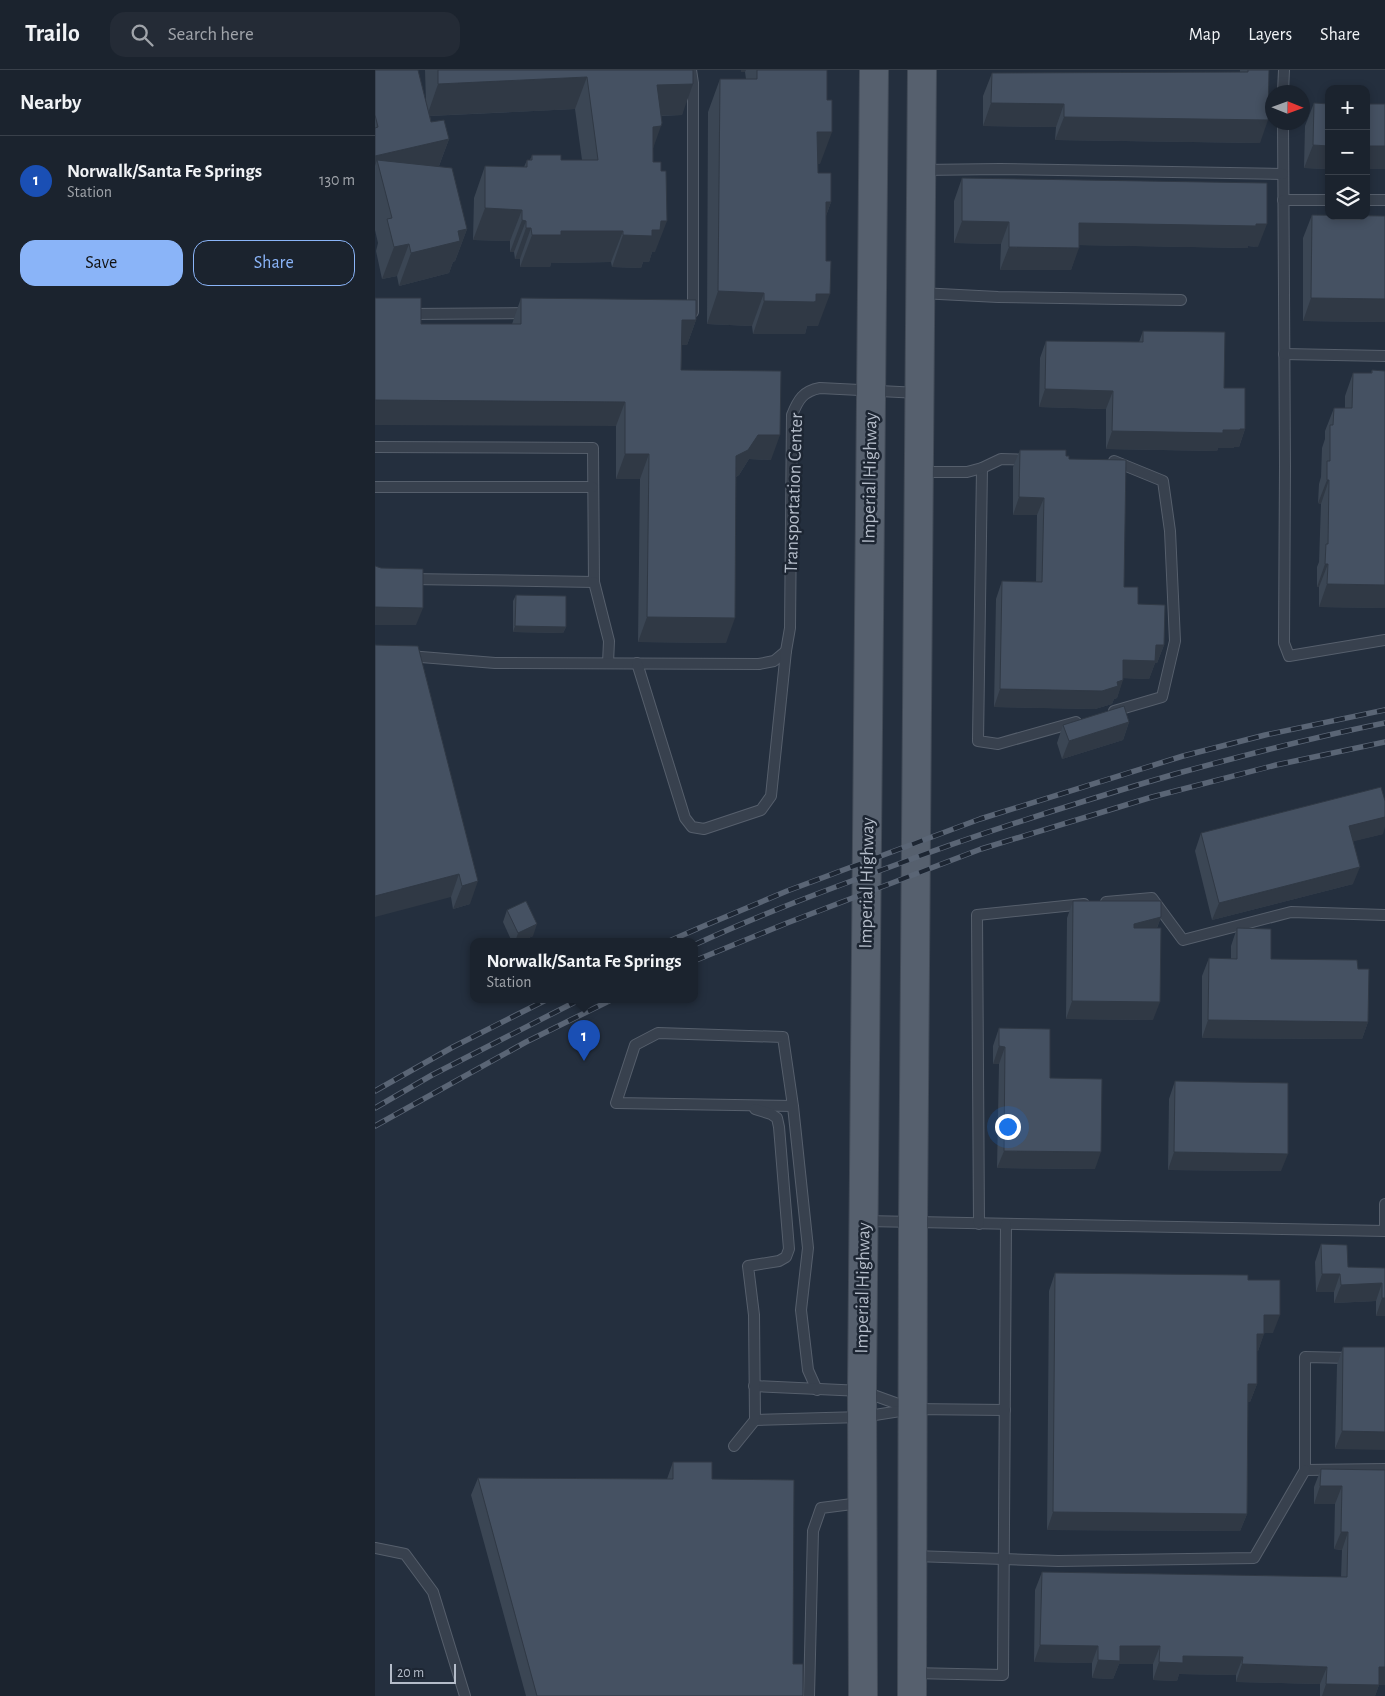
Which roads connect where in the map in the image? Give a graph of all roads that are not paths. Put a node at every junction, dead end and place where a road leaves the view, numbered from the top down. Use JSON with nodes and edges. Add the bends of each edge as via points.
{"nodes":[{"id":1,"x":691,"y":70,"type":"edge"},
{"id":2,"x":874,"y":70,"type":"edge"},
{"id":3,"x":922,"y":70,"type":"edge"},
{"id":4,"x":1283,"y":70,"type":"edge"},
{"id":5,"x":1283,"y":85,"type":"edge"},
{"id":6,"x":1283,"y":130,"type":"edge"},
{"id":7,"x":921,"y":170,"type":"junction"},
{"id":8,"x":1283,"y":174,"type":"junction"},
{"id":9,"x":1283,"y":200,"type":"junction"},
{"id":10,"x":1325,"y":200,"type":"edge"},
{"id":11,"x":1370,"y":200,"type":"edge"},
{"id":12,"x":1385,"y":200,"type":"edge"},
{"id":13,"x":920,"y":293,"type":"junction"},
{"id":14,"x":1181,"y":300,"type":"dead end"},
{"id":15,"x":684,"y":312,"type":"edge"},
{"id":16,"x":544,"y":313,"type":"edge"},
{"id":17,"x":395,"y":314,"type":"edge"},
{"id":18,"x":1284,"y":354,"type":"junction"},
{"id":19,"x":1385,"y":356,"type":"edge"},
{"id":20,"x":871,"y":390,"type":"junction"},
{"id":21,"x":919,"y":393,"type":"junction"},
{"id":22,"x":375,"y":447,"type":"edge"},
{"id":23,"x":1038,"y":460,"type":"edge"},
{"id":24,"x":1103,"y":460,"type":"edge"},
{"id":25,"x":982,"y":468,"type":"junction"},
{"id":26,"x":919,"y":472,"type":"junction"},
{"id":27,"x":375,"y":487,"type":"edge"},
{"id":28,"x":593,"y":487,"type":"junction"},
{"id":29,"x":405,"y":579,"type":"edge"},
{"id":30,"x":593,"y":582,"type":"junction"},
{"id":31,"x":1385,"y":640,"type":"edge"},
{"id":32,"x":786,"y":650,"type":"junction"},
{"id":33,"x":394,"y":656,"type":"edge"},
{"id":34,"x":608,"y":663,"type":"junction"},
{"id":35,"x":637,"y":663,"type":"junction"},
{"id":36,"x":1107,"y":713,"type":"edge"},
{"id":37,"x":1089,"y":718,"type":"edge"},
{"id":38,"x":1385,"y":915,"type":"edge"},
{"id":39,"x":741,"y":1105,"type":"junction"},
{"id":40,"x":793,"y":1106,"type":"junction"},
{"id":41,"x":1385,"y":1204,"type":"edge"},
{"id":42,"x":864,"y":1221,"type":"junction"},
{"id":43,"x":913,"y":1222,"type":"junction"},
{"id":44,"x":979,"y":1224,"type":"junction"},
{"id":45,"x":1006,"y":1224,"type":"junction"},
{"id":46,"x":1385,"y":1231,"type":"edge"},
{"id":47,"x":1365,"y":1358,"type":"edge"},
{"id":48,"x":754,"y":1386,"type":"junction"},
{"id":49,"x":817,"y":1390,"type":"junction"},
{"id":50,"x":862,"y":1391,"type":"junction"},
{"id":51,"x":913,"y":1409,"type":"junction"},
{"id":52,"x":1005,"y":1410,"type":"junction"},
{"id":53,"x":862,"y":1417,"type":"junction"},
{"id":54,"x":755,"y":1420,"type":"junction"},
{"id":55,"x":734,"y":1446,"type":"dead end"},
{"id":56,"x":1305,"y":1470,"type":"junction"},
{"id":57,"x":1385,"y":1470,"type":"edge"},
{"id":58,"x":863,"y":1503,"type":"junction"},
{"id":59,"x":375,"y":1548,"type":"edge"},
{"id":60,"x":913,"y":1556,"type":"junction"},
{"id":61,"x":1004,"y":1559,"type":"junction"},
{"id":62,"x":912,"y":1685,"type":"edge"},
{"id":63,"x":465,"y":1696,"type":"edge"},
{"id":64,"x":809,"y":1696,"type":"edge"},
{"id":65,"x":863,"y":1696,"type":"edge"}],
"edges":[{"from":1,"to":15,"type":"lane","via":[[694,312]]},
{"from":2,"to":20,"type":"main road","name":"Imperial Highway"},
{"from":3,"to":7,"type":"main road"},
{"from":4,"to":5,"type":"lane"},
{"from":6,"to":8,"type":"lane"},
{"from":7,"to":8,"type":"lane"},
{"from":7,"to":13,"type":"main road"},
{"from":8,"to":9,"type":"lane"},
{"from":9,"to":10,"type":"lane"},
{"from":9,"to":18,"type":"lane"},
{"from":11,"to":12,"type":"lane"},
{"from":13,"to":14,"type":"lane"},
{"from":13,"to":21,"type":"main road"},
{"from":16,"to":17,"type":"lane"},
{"from":18,"to":19,"type":"lane"},
{"from":18,"to":31,"type":"lane","via":[[1284,643],[1289,656]]},
{"from":20,"to":21,"type":"lane","name":"Transportation Center"},
{"from":20,"to":32,"type":"lane","name":"Transportation Center","via":[[812,390],[799,398],[793,416],[790,628]]},
{"from":20,"to":42,"type":"main road","name":"Imperial Highway"},
{"from":21,"to":26,"type":"main road"},
{"from":22,"to":28,"type":"lane","via":[[593,448]]},
{"from":23,"to":25,"type":"lane","via":[[1001,460]]},
{"from":24,"to":36,"type":"lane","via":[[1112,460],[1163,481],[1170,531],[1175,641],[1162,697]]},
{"from":25,"to":26,"type":"lane","via":[[967,472]]},
{"from":25,"to":37,"type":"lane","via":[[979,741],[998,744]]},
{"from":26,"to":43,"type":"main road"},
{"from":27,"to":28,"type":"lane"},
{"from":28,"to":30,"type":"lane"},
{"from":29,"to":30,"type":"lane"},
{"from":30,"to":34,"type":"lane","via":[[609,641]]},
{"from":32,"to":35,"type":"lane","via":[[766,664]]},
{"from":32,"to":35,"type":"lane","name":"Transportation Center","via":[[771,796],[761,810],[704,830],[692,827],[685,818]]},
{"from":33,"to":34,"type":"lane","via":[[495,663]]},
{"from":34,"to":35,"type":"lane"},
{"from":38,"to":44,"type":"lane","via":[[1291,912],[1183,940],[1152,898],[977,915]]},
{"from":39,"to":40,"type":"lane"},
{"from":39,"to":40,"type":"lane","via":[[616,1104],[635,1045],[658,1033],[783,1037]]},
{"from":39,"to":48,"type":"lane","via":[[777,1118],[789,1249],[779,1260],[748,1266]]},
{"from":40,"to":49,"type":"lane","via":[[808,1248],[801,1310],[808,1370]]},
{"from":41,"to":46,"type":"lane"},
{"from":42,"to":43,"type":"lane"},
{"from":42,"to":50,"type":"main road","name":"Imperial Highway"},
{"from":43,"to":44,"type":"lane"},
{"from":43,"to":51,"type":"main road"},
{"from":44,"to":45,"type":"lane"},
{"from":45,"to":46,"type":"lane"},
{"from":45,"to":52,"type":"lane"},
{"from":47,"to":56,"type":"lane","via":[[1305,1357]]},
{"from":48,"to":49,"type":"lane"},
{"from":48,"to":54,"type":"lane"},
{"from":49,"to":50,"type":"lane"},
{"from":50,"to":51,"type":"lane"},
{"from":50,"to":53,"type":"main road","name":"Imperial Highway"},
{"from":51,"to":52,"type":"lane"},
{"from":51,"to":53,"type":"lane"},
{"from":51,"to":60,"type":"main road"},
{"from":52,"to":61,"type":"lane"},
{"from":53,"to":54,"type":"lane"},
{"from":53,"to":58,"type":"main road","name":"Imperial Highway"},
{"from":54,"to":55,"type":"lane"},
{"from":56,"to":57,"type":"lane"},
{"from":56,"to":61,"type":"lane","via":[[1254,1558]]},
{"from":58,"to":64,"type":"lane","via":[[821,1508],[813,1531]]},
{"from":58,"to":65,"type":"main road","name":"Imperial Highway"},
{"from":59,"to":63,"type":"lane","via":[[405,1554],[433,1592]]},
{"from":60,"to":61,"type":"lane"},
{"from":60,"to":62,"type":"main road"},
{"from":61,"to":62,"type":"lane","via":[[1003,1675]]}]}
